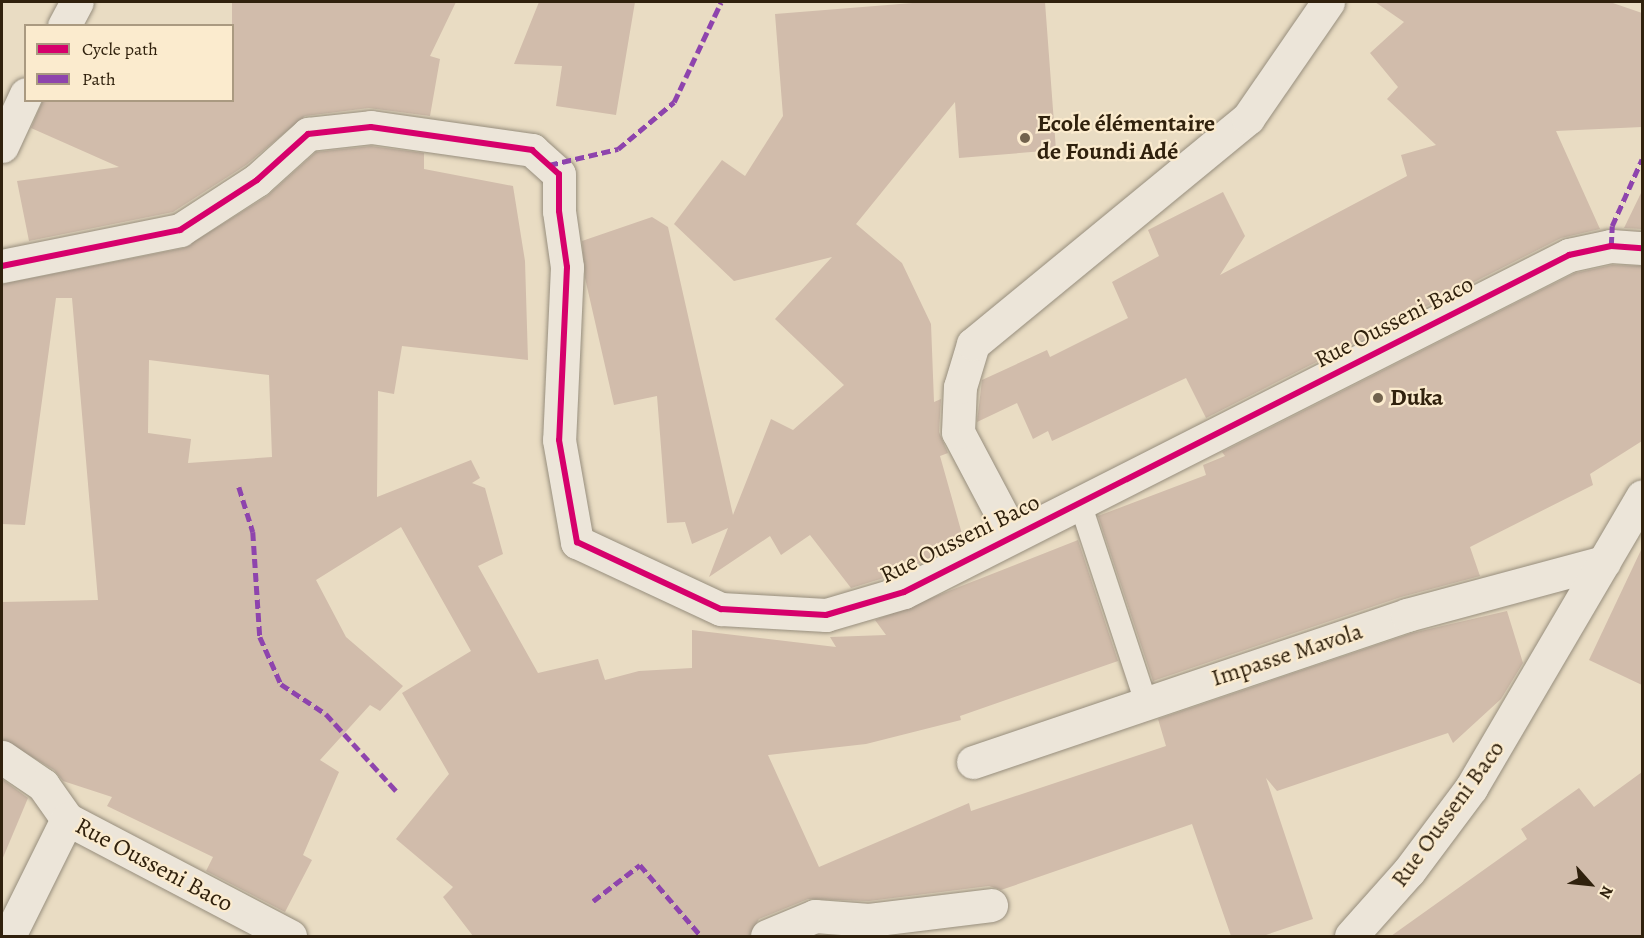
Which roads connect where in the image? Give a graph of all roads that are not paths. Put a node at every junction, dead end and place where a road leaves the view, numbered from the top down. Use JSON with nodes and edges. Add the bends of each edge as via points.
{"nodes":[{"id":1,"x":77,"y":2,"type":"edge"},
{"id":2,"x":1328,"y":2,"type":"edge"},
{"id":3,"x":65,"y":24,"type":"edge"},
{"id":4,"x":24,"y":98,"type":"edge"},
{"id":5,"x":2,"y":146,"type":"edge"},
{"id":6,"x":1642,"y":248,"type":"edge"},
{"id":7,"x":2,"y":266,"type":"edge"},
{"id":8,"x":1642,"y":496,"type":"edge"},
{"id":9,"x":1079,"y":500,"type":"junction"},
{"id":10,"x":1012,"y":534,"type":"junction"},
{"id":11,"x":1604,"y":562,"type":"junction"},
{"id":12,"x":1146,"y":703,"type":"junction"},
{"id":13,"x":2,"y":757,"type":"edge"},
{"id":14,"x":973,"y":762,"type":"dead end"},
{"id":15,"x":67,"y":819,"type":"junction"},
{"id":16,"x":990,"y":905,"type":"dead end"},
{"id":17,"x":9,"y":936,"type":"edge"},
{"id":18,"x":290,"y":936,"type":"edge"},
{"id":19,"x":767,"y":936,"type":"edge"},
{"id":20,"x":1350,"y":936,"type":"edge"}],
"edges":[{"from":1,"to":3,"type":"street"},
{"from":2,"to":10,"type":"street","via":[[1248,118],[973,344],[960,387],[958,432]]},
{"from":4,"to":5,"type":"street"},
{"from":6,"to":9,"type":"street","name":"Rue Ousseni Baco","via":[[1611,246],[1569,255]]},
{"from":7,"to":10,"type":"street","name":"Rue Ousseni Baco","via":[[180,230],[257,180],[308,134],[371,127],[532,150],[559,174],[559,211],[567,267],[559,440],[577,542],[721,609],[826,615],[904,592]]},
{"from":8,"to":11,"type":"street","name":"Rue Ousseni Baco"},
{"from":9,"to":10,"type":"street","name":"Rue Ousseni Baco"},
{"from":9,"to":12,"type":"lane"},
{"from":11,"to":12,"type":"street","name":"Impasse Mavola","via":[[1407,615]]},
{"from":11,"to":20,"type":"street","name":"Rue Ousseni Baco","via":[[1471,788],[1409,871]]},
{"from":12,"to":14,"type":"street","name":"Impasse Mavola"},
{"from":13,"to":15,"type":"street","name":"Rue Ousseni Baco","via":[[43,785]]},
{"from":15,"to":17,"type":"street"},
{"from":15,"to":18,"type":"street","name":"Rue Ousseni Baco"},
{"from":16,"to":19,"type":"street","via":[[869,920],[815,916]]}]}
